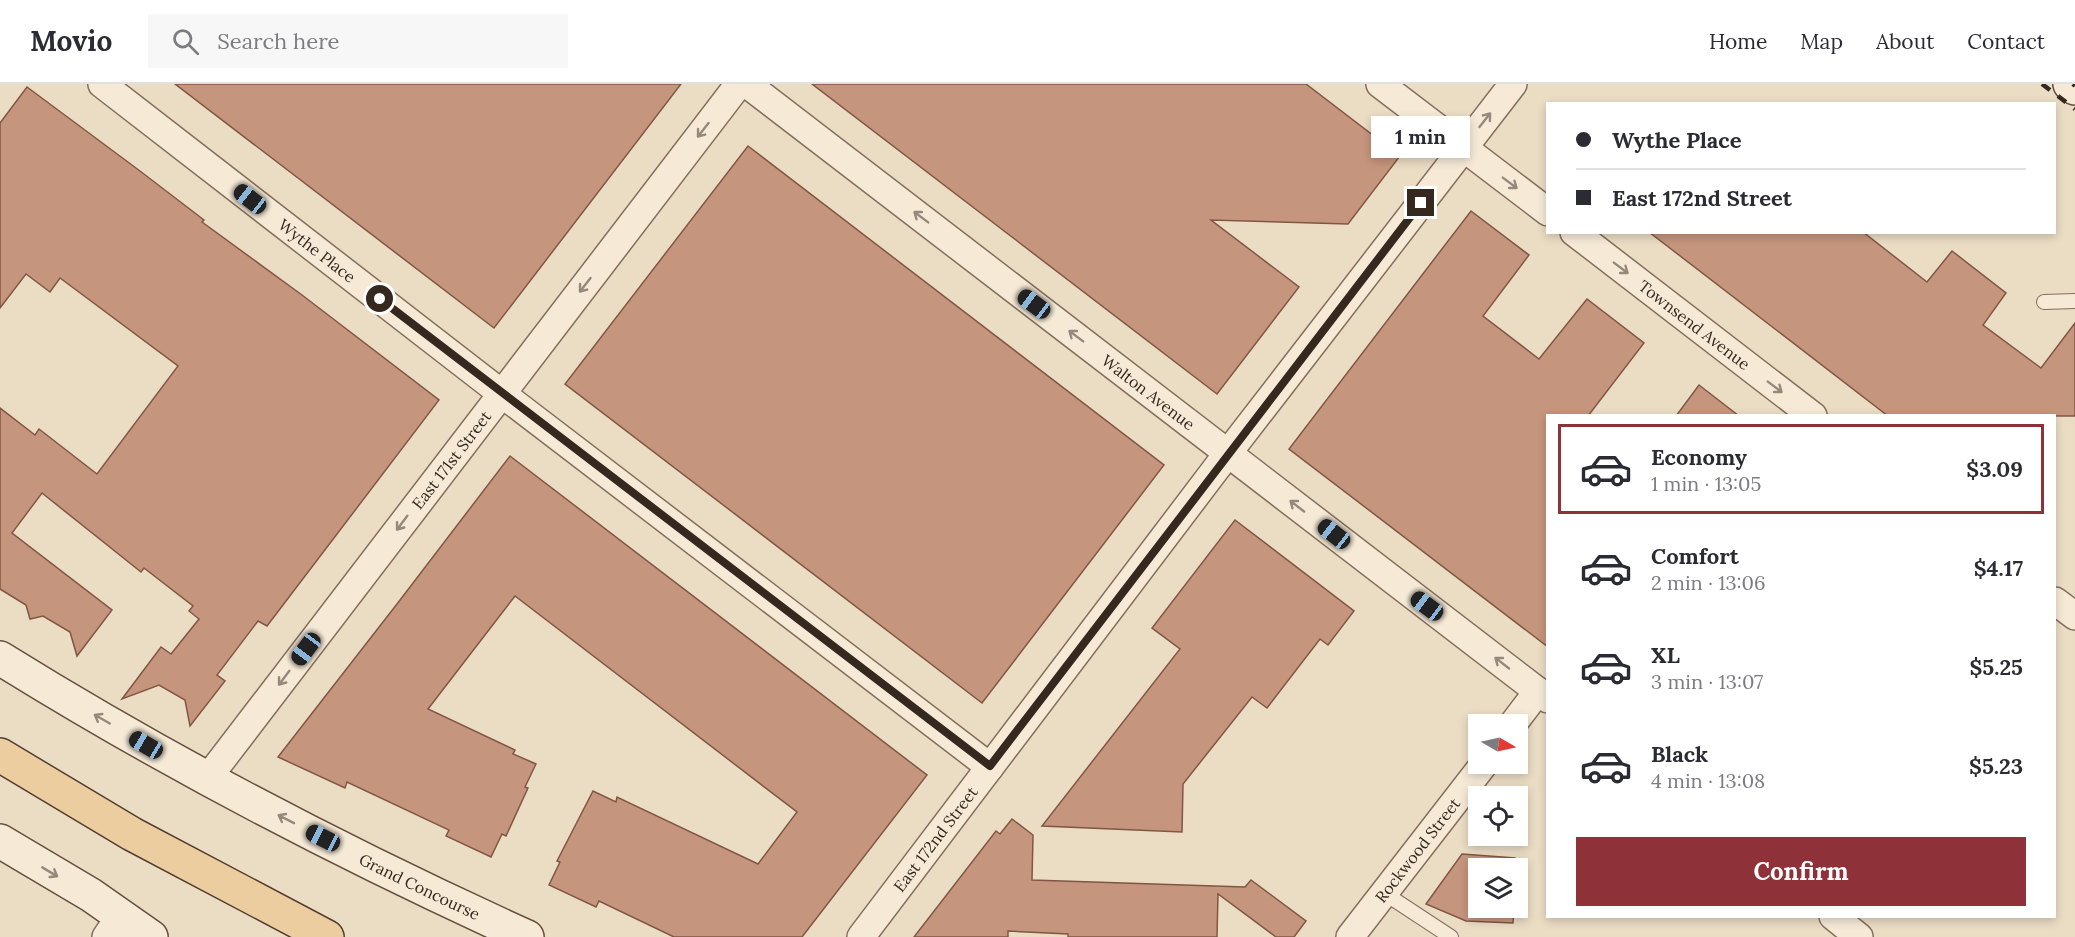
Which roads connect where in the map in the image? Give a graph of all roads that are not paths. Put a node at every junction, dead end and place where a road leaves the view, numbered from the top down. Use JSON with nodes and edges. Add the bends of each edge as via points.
{"nodes":[{"id":1,"x":102,"y":84,"type":"edge"},
{"id":2,"x":739,"y":84,"type":"edge"},
{"id":3,"x":747,"y":84,"type":"edge"},
{"id":4,"x":1380,"y":84,"type":"edge"},
{"id":5,"x":1513,"y":84,"type":"edge"},
{"id":6,"x":2070,"y":84,"type":"edge"},
{"id":7,"x":2075,"y":88,"type":"edge"},
{"id":8,"x":1464,"y":148,"type":"junction"},
{"id":9,"x":1546,"y":211,"type":"edge"},
{"id":10,"x":1577,"y":234,"type":"edge"},
{"id":11,"x":2075,"y":301,"type":"edge"},
{"id":12,"x":2044,"y":302,"type":"dead end"},
{"id":13,"x":501,"y":393,"type":"junction"},
{"id":14,"x":1810,"y":414,"type":"edge"},
{"id":15,"x":1228,"y":453,"type":"junction"},
{"id":16,"x":2056,"y":602,"type":"edge"},
{"id":17,"x":2075,"y":616,"type":"edge"},
{"id":18,"x":0,"y":658,"type":"edge"},
{"id":19,"x":1543,"y":695,"type":"edge"},
{"id":20,"x":1524,"y":714,"type":"edge"},
{"id":21,"x":0,"y":755,"type":"edge"},
{"id":22,"x":990,"y":766,"type":"junction"},
{"id":23,"x":1476,"y":774,"type":"edge"},
{"id":24,"x":207,"y":779,"type":"junction"},
{"id":25,"x":0,"y":841,"type":"edge"},
{"id":26,"x":1384,"y":893,"type":"junction"},
{"id":27,"x":113,"y":927,"type":"edge"},
{"id":28,"x":151,"y":937,"type":"edge"},
{"id":29,"x":327,"y":937,"type":"edge"},
{"id":30,"x":527,"y":937,"type":"edge"},
{"id":31,"x":861,"y":937,"type":"edge"},
{"id":32,"x":1350,"y":937,"type":"edge"},
{"id":33,"x":1451,"y":937,"type":"edge"}],
"edges":[{"from":1,"to":13,"type":"street","name":"Wythe Place"},
{"from":2,"to":13,"type":"street","name":"East 171st Street","one_way":true},
{"from":15,"to":3,"type":"street","name":"Walton Avenue","one_way":true},
{"from":4,"to":8,"type":"street"},
{"from":8,"to":5,"type":"street","name":"East 172nd Street","one_way":true},
{"from":6,"to":7,"type":"street"},
{"from":8,"to":9,"type":"street","one_way":true},
{"from":8,"to":15,"type":"street","name":"East 172nd Street"},
{"from":10,"to":14,"type":"street","name":"Townsend Avenue","one_way":true},
{"from":11,"to":12,"type":"lane"},
{"from":13,"to":22,"type":"street","name":"Wythe Place"},
{"from":13,"to":24,"type":"street","name":"East 171st Street","one_way":true},
{"from":19,"to":15,"type":"street","name":"Walton Avenue","one_way":true},
{"from":15,"to":22,"type":"street","name":"East 172nd Street"},
{"from":16,"to":17,"type":"street"},
{"from":24,"to":18,"type":"street","name":"Grand Concourse","one_way":true},
{"from":19,"to":20,"type":"street"},
{"from":21,"to":29,"type":"main road","via":[[132,834]]},
{"from":22,"to":31,"type":"street","name":"East 172nd Street"},
{"from":23,"to":26,"type":"street","name":"Rockwood Street"},
{"from":30,"to":24,"type":"street","name":"Grand Concourse","one_way":true},
{"from":25,"to":27,"type":"street","one_way":true,"via":[[91,895]]},
{"from":26,"to":32,"type":"street","name":"Rockwood Street"},
{"from":26,"to":33,"type":"lane"},
{"from":27,"to":28,"type":"street"}]}
